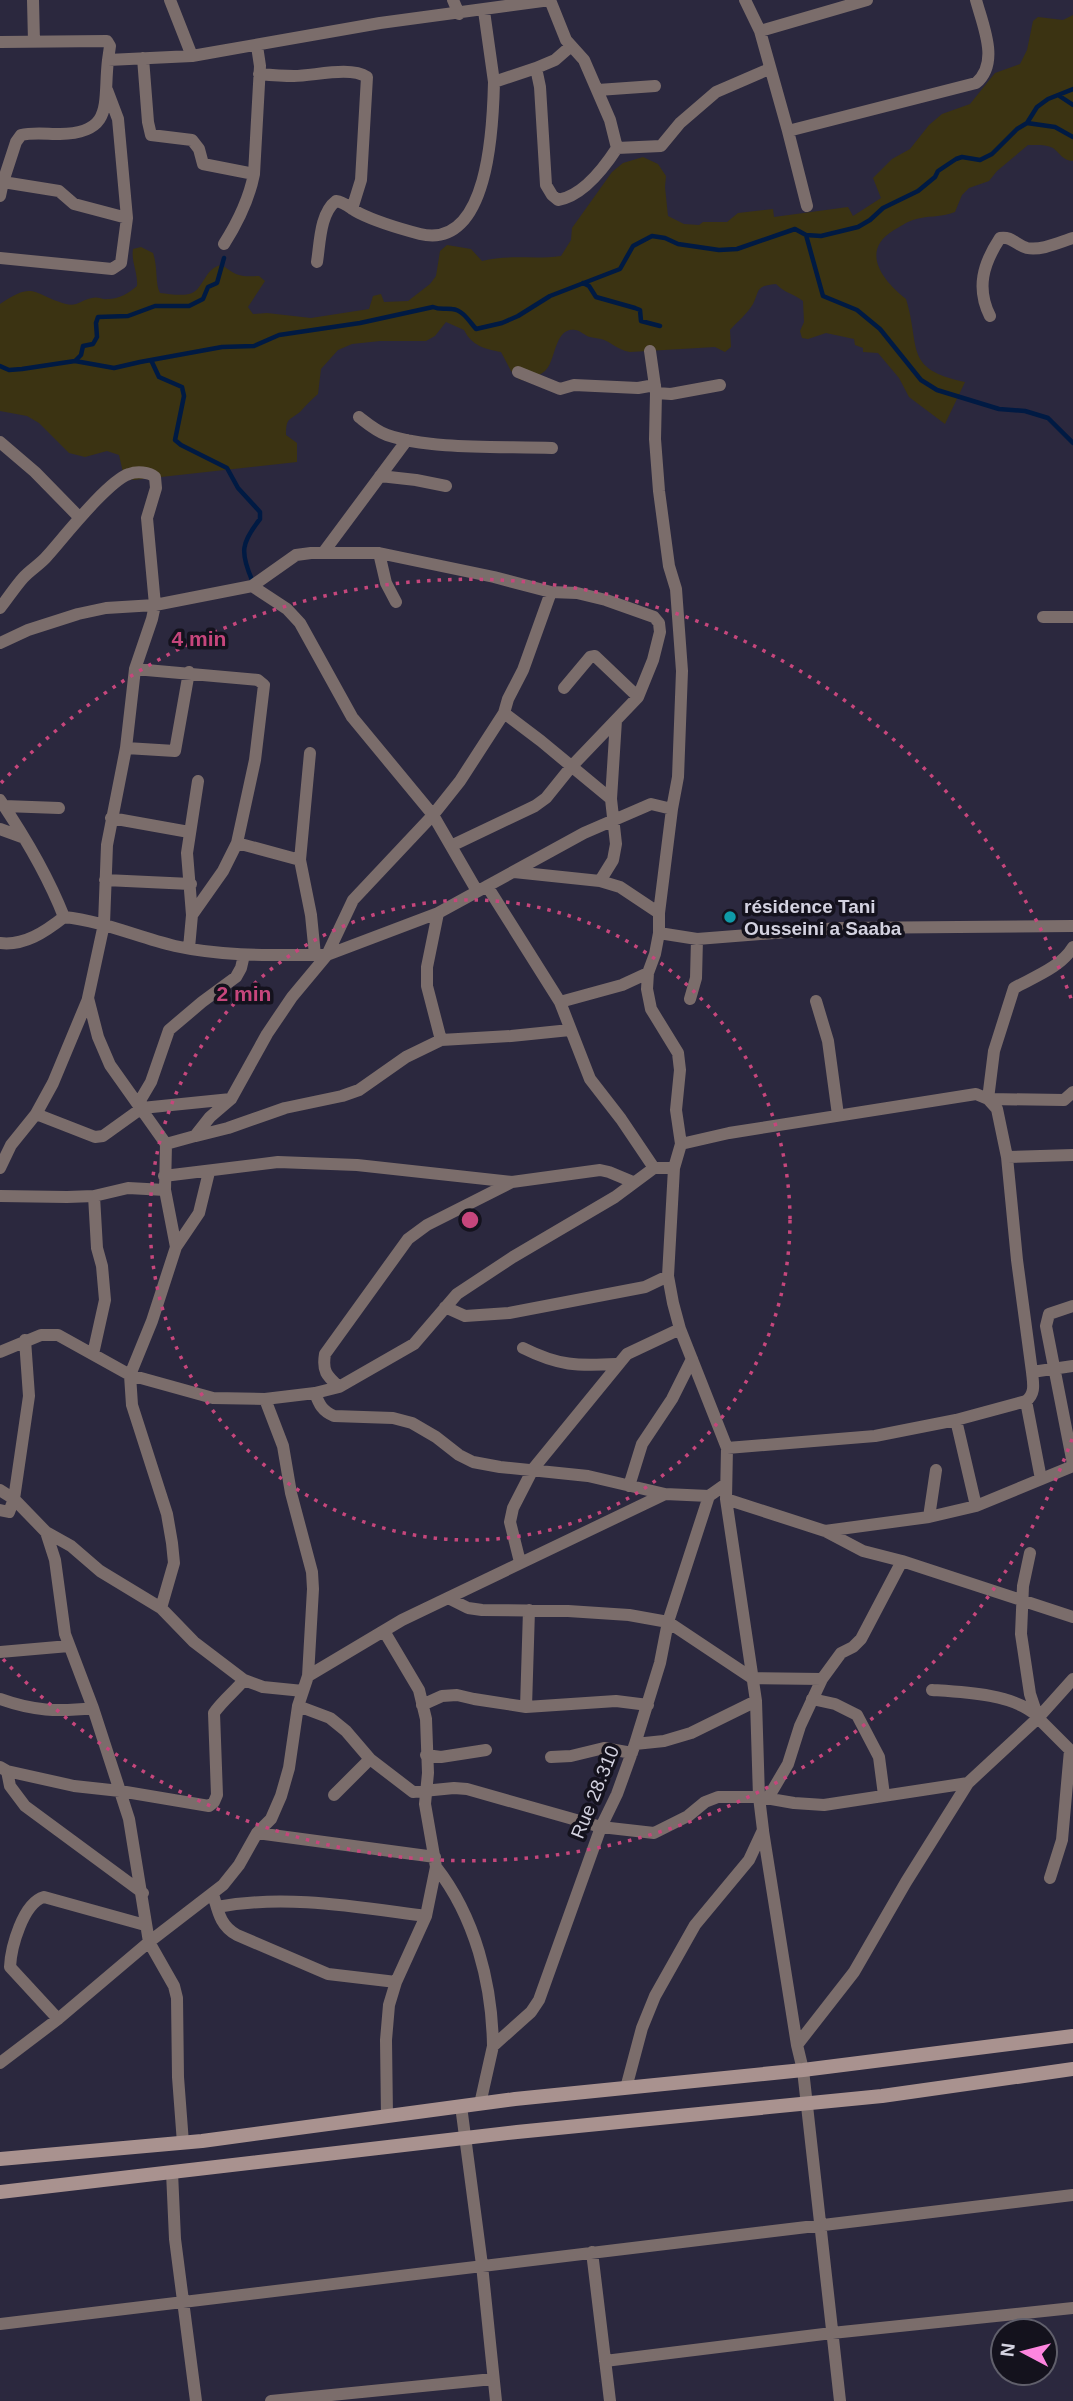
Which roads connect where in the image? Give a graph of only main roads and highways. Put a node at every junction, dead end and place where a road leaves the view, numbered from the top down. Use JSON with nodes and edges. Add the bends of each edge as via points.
{"nodes":[{"id":1,"x":1073,"y":2036,"type":"edge"},
{"id":2,"x":1073,"y":2069,"type":"edge"},
{"id":3,"x":0,"y":2156,"type":"edge"},
{"id":4,"x":0,"y":2192,"type":"edge"}],
"edges":[{"from":1,"to":3,"type":"main road","via":[[461,2106],[183,2143]]},
{"from":2,"to":4,"type":"main road","via":[[882,2096]]}]}
